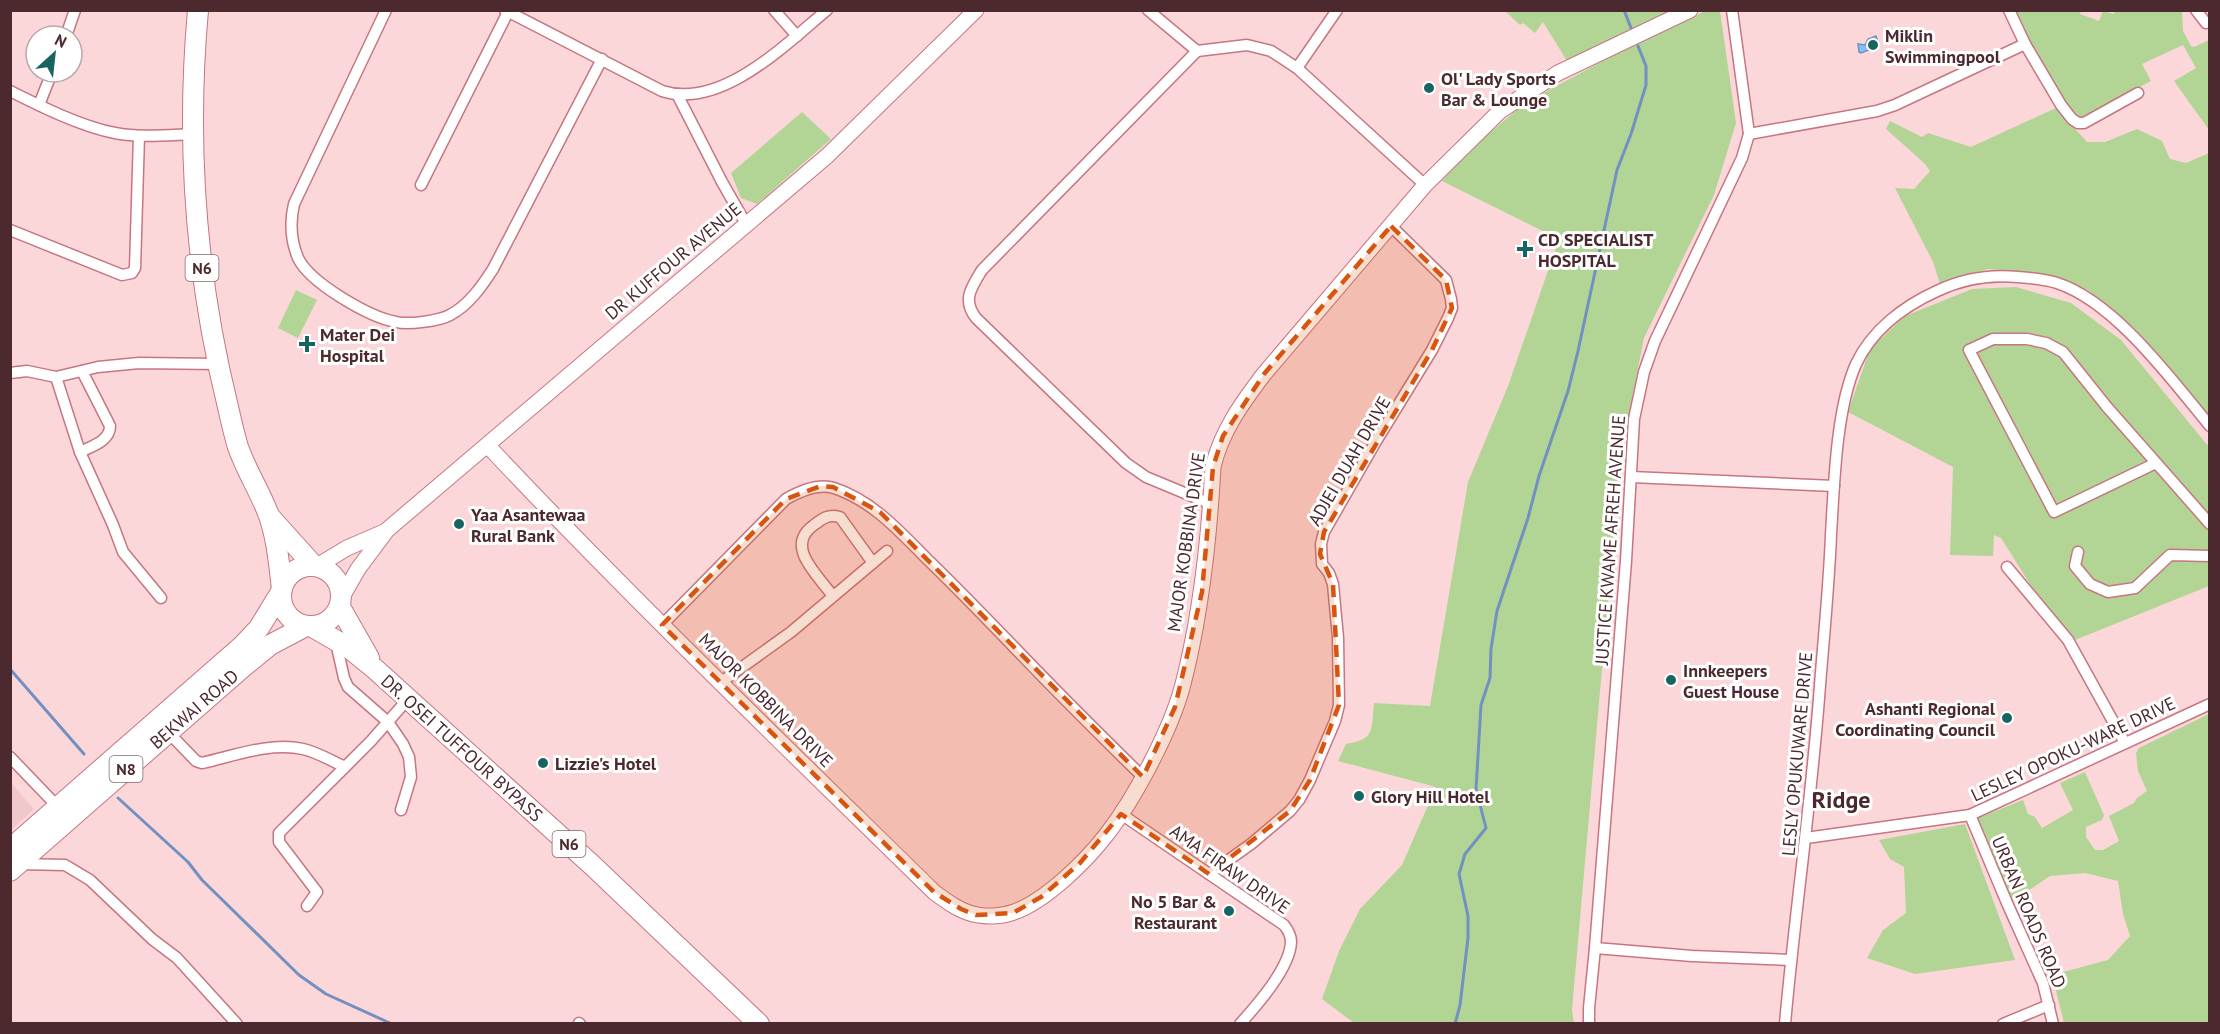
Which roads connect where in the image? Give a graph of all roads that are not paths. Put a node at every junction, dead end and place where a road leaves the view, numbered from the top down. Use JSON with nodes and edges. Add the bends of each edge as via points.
{"nodes":[{"id":1,"x":198,"y":10,"type":"edge"},
{"id":2,"x":386,"y":10,"type":"edge"},
{"id":3,"x":774,"y":10,"type":"edge"},
{"id":4,"x":827,"y":10,"type":"edge"},
{"id":5,"x":976,"y":10,"type":"edge"},
{"id":6,"x":1148,"y":10,"type":"edge"},
{"id":7,"x":1337,"y":10,"type":"edge"},
{"id":8,"x":1690,"y":10,"type":"edge"},
{"id":9,"x":1732,"y":10,"type":"edge"},
{"id":10,"x":2009,"y":10,"type":"edge"},
{"id":11,"x":2196,"y":10,"type":"edge"},
{"id":12,"x":507,"y":11,"type":"edge"},
{"id":13,"x":2206,"y":23,"type":"dead end"},
{"id":14,"x":797,"y":36,"type":"junction"},
{"id":15,"x":2025,"y":44,"type":"junction"},
{"id":16,"x":1197,"y":51,"type":"junction"},
{"id":17,"x":602,"y":59,"type":"junction"},
{"id":18,"x":1297,"y":68,"type":"junction"},
{"id":19,"x":47,"y":84,"type":"edge"},
{"id":20,"x":10,"y":91,"type":"edge"},
{"id":21,"x":2138,"y":93,"type":"dead end"},
{"id":22,"x":678,"y":96,"type":"junction"},
{"id":23,"x":39,"y":105,"type":"junction"},
{"id":24,"x":195,"y":134,"type":"junction"},
{"id":25,"x":1749,"y":134,"type":"junction"},
{"id":26,"x":139,"y":136,"type":"junction"},
{"id":27,"x":421,"y":185,"type":"dead end"},
{"id":28,"x":1425,"y":185,"type":"junction"},
{"id":29,"x":746,"y":224,"type":"junction"},
{"id":30,"x":1391,"y":226,"type":"junction"},
{"id":31,"x":10,"y":230,"type":"edge"},
{"id":32,"x":218,"y":364,"type":"junction"},
{"id":33,"x":82,"y":371,"type":"junction"},
{"id":34,"x":10,"y":373,"type":"edge"},
{"id":35,"x":56,"y":377,"type":"junction"},
{"id":36,"x":2210,"y":426,"type":"edge"},
{"id":37,"x":488,"y":446,"type":"junction"},
{"id":38,"x":80,"y":452,"type":"junction"},
{"id":39,"x":2156,"y":463,"type":"junction"},
{"id":40,"x":1631,"y":477,"type":"junction"},
{"id":41,"x":1834,"y":486,"type":"junction"},
{"id":42,"x":1211,"y":504,"type":"junction"},
{"id":43,"x":270,"y":522,"type":"junction"},
{"id":44,"x":2210,"y":524,"type":"edge"},
{"id":45,"x":387,"y":530,"type":"junction"},
{"id":46,"x":886,"y":551,"type":"dead end"},
{"id":47,"x":2078,"y":552,"type":"dead end"},
{"id":48,"x":2210,"y":556,"type":"edge"},
{"id":49,"x":873,"y":563,"type":"junction"},
{"id":50,"x":315,"y":566,"type":"junction"},
{"id":51,"x":2007,"y":567,"type":"dead end"},
{"id":52,"x":282,"y":590,"type":"junction"},
{"id":53,"x":832,"y":595,"type":"junction"},
{"id":54,"x":161,"y":598,"type":"dead end"},
{"id":55,"x":341,"y":602,"type":"junction"},
{"id":56,"x":662,"y":625,"type":"junction"},
{"id":57,"x":308,"y":626,"type":"junction"},
{"id":58,"x":270,"y":645,"type":"junction"},
{"id":59,"x":242,"y":646,"type":"junction"},
{"id":60,"x":337,"y":647,"type":"junction"},
{"id":61,"x":371,"y":665,"type":"junction"},
{"id":62,"x":720,"y":683,"type":"junction"},
{"id":63,"x":408,"y":699,"type":"junction"},
{"id":64,"x":2210,"y":704,"type":"edge"},
{"id":65,"x":388,"y":722,"type":"junction"},
{"id":66,"x":168,"y":732,"type":"junction"},
{"id":67,"x":2125,"y":743,"type":"junction"},
{"id":68,"x":10,"y":757,"type":"edge"},
{"id":69,"x":345,"y":767,"type":"junction"},
{"id":70,"x":1143,"y":777,"type":"junction"},
{"id":71,"x":58,"y":807,"type":"junction"},
{"id":72,"x":400,"y":810,"type":"dead end"},
{"id":73,"x":1121,"y":814,"type":"junction"},
{"id":74,"x":1970,"y":815,"type":"junction"},
{"id":75,"x":1806,"y":838,"type":"junction"},
{"id":76,"x":13,"y":861,"type":"edge"},
{"id":77,"x":1209,"y":874,"type":"junction"},
{"id":78,"x":307,"y":906,"type":"dead end"},
{"id":79,"x":1595,"y":948,"type":"junction"},
{"id":80,"x":1791,"y":960,"type":"junction"},
{"id":81,"x":2049,"y":1005,"type":"junction"},
{"id":82,"x":237,"y":1023,"type":"edge"},
{"id":83,"x":759,"y":1023,"type":"edge"},
{"id":84,"x":1240,"y":1023,"type":"edge"},
{"id":85,"x":1589,"y":1023,"type":"edge"},
{"id":86,"x":1785,"y":1023,"type":"edge"},
{"id":87,"x":2002,"y":1023,"type":"edge"},
{"id":88,"x":2053,"y":1023,"type":"edge"}],
"edges":[{"from":1,"to":24,"type":"highway","number":"N6","via":[[193,83]]},
{"from":2,"to":17,"type":"street","via":[[294,204],[291,230],[299,258],[308,272],[354,306],[397,323],[449,316],[483,284]]},
{"from":3,"to":14,"type":"street"},
{"from":4,"to":14,"type":"street"},
{"from":5,"to":29,"type":"street","name":"DR KUFFOUR AVENUE","via":[[827,156]]},
{"from":6,"to":16,"type":"street"},
{"from":7,"to":18,"type":"street"},
{"from":8,"to":28,"type":"street","name":"MAJOR KOBBINA DRIVE","via":[[1530,90],[1500,111]]},
{"from":9,"to":25,"type":"street","name":"JUSTICE KWAME AFREH AVENUE"},
{"from":10,"to":15,"type":"street"},
{"from":11,"to":13,"type":"street"},
{"from":12,"to":17,"type":"street"},
{"from":12,"to":27,"type":"street"},
{"from":14,"to":22,"type":"street","via":[[740,78]]},
{"from":15,"to":21,"type":"street","via":[[2061,105],[2078,123]]},
{"from":15,"to":25,"type":"street","via":[[1877,111]]},
{"from":16,"to":18,"type":"street","via":[[1257,46]]},
{"from":16,"to":42,"type":"street","via":[[982,270],[968,302],[976,318],[1126,463],[1146,477]]},
{"from":17,"to":22,"type":"street"},
{"from":18,"to":28,"type":"street"},
{"from":19,"to":23,"type":"street"},
{"from":20,"to":23,"type":"street"},
{"from":22,"to":29,"type":"street"},
{"from":23,"to":26,"type":"street","via":[[101,130]]},
{"from":24,"to":26,"type":"street"},
{"from":24,"to":32,"type":"highway","number":"N6","via":[[197,229]]},
{"from":25,"to":40,"type":"street","name":"JUSTICE KWAME AFREH AVENUE","via":[[1738,166],[1655,340],[1634,419]]},
{"from":26,"to":31,"type":"street","via":[[132,273],[122,275]]},
{"from":28,"to":30,"type":"street","name":"MAJOR KOBBINA DRIVE"},
{"from":29,"to":37,"type":"street","name":"DR KUFFOUR AVENUE"},
{"from":30,"to":42,"type":"street","name":"MAJOR KOBBINA DRIVE","via":[[1246,398],[1216,453]]},
{"from":30,"to":77,"type":"street","name":"ADJEI DUAH DRIVE","via":[[1446,280],[1452,308],[1432,350],[1324,532],[1320,554],[1333,584],[1339,705],[1314,770],[1290,811]]},
{"from":32,"to":33,"type":"street","via":[[145,362]]},
{"from":32,"to":43,"type":"highway","number":"N6","via":[[238,446]]},
{"from":33,"to":35,"type":"street"},
{"from":33,"to":38,"type":"street","via":[[110,431],[104,439]]},
{"from":34,"to":35,"type":"street","via":[[27,371]]},
{"from":35,"to":38,"type":"street"},
{"from":36,"to":41,"type":"street","via":[[2109,312],[2092,300],[2038,278],[1976,277],[1951,284],[1905,308],[1876,333],[1863,351],[1847,389]]},
{"from":37,"to":45,"type":"street","name":"DR KUFFOUR AVENUE"},
{"from":37,"to":56,"type":"street","name":"MAJOR KOBBINA DRIVE"},
{"from":38,"to":54,"type":"street","via":[[123,552]]},
{"from":39,"to":39,"type":"street","via":[[2054,512],[1969,350],[1993,339],[2027,339],[2063,352]]},
{"from":39,"to":44,"type":"street"},
{"from":40,"to":41,"type":"street"},
{"from":40,"to":79,"type":"street","name":"JUSTICE KWAME AFREH AVENUE"},
{"from":41,"to":75,"type":"street","name":"LESLY OPUKUWARE DRIVE"},
{"from":42,"to":70,"type":"street","name":"MAJOR KOBBINA DRIVE","via":[[1202,592],[1183,682]]},
{"from":43,"to":50,"type":"highway","number":"N6"},
{"from":43,"to":52,"type":"highway","number":"N6"},
{"from":43,"to":59,"type":"highway","via":[[269,592]]},
{"from":45,"to":50,"type":"street"},
{"from":45,"to":55,"type":"street","via":[[358,569]]},
{"from":46,"to":49,"type":"street"},
{"from":47,"to":48,"type":"street","via":[[2075,566],[2090,584],[2108,592],[2134,588],[2170,555]]},
{"from":49,"to":53,"type":"street"},
{"from":49,"to":53,"type":"street","via":[[840,517],[824,517],[806,530],[802,554]]},
{"from":50,"to":52,"type":"highway","via":[[294,572]]},
{"from":50,"to":55,"type":"highway","number":"N6","via":[[332,574],[341,589]]},
{"from":51,"to":67,"type":"street","via":[[2068,640]]},
{"from":52,"to":57,"type":"highway","number":"N6","via":[[281,601],[290,617]]},
{"from":52,"to":59,"type":"highway","number":"N8","via":[[259,628]]},
{"from":53,"to":62,"type":"street","via":[[791,632]]},
{"from":55,"to":57,"type":"highway","via":[[333,618]]},
{"from":55,"to":61,"type":"highway","name":"DR. OSEI TUFFOUR BYPASS","number":"N6"},
{"from":56,"to":62,"type":"street","name":"MAJOR KOBBINA DRIVE"},
{"from":56,"to":70,"type":"street","via":[[786,499],[821,486],[833,488],[879,512]]},
{"from":57,"to":58,"type":"highway","number":"N8"},
{"from":57,"to":61,"type":"highway","name":"DR. OSEI TUFFOUR BYPASS","number":"N6","via":[[350,648]]},
{"from":58,"to":60,"type":"highway","via":[[317,640]]},
{"from":58,"to":66,"type":"highway","name":"BEKWAI ROAD","number":"N8"},
{"from":59,"to":71,"type":"highway","name":"BEKWAI ROAD","number":"N8"},
{"from":60,"to":61,"type":"highway"},
{"from":60,"to":65,"type":"street","via":[[348,687]]},
{"from":61,"to":63,"type":"highway","name":"DR. OSEI TUFFOUR BYPASS","number":"N6"},
{"from":62,"to":73,"type":"street","name":"MAJOR KOBBINA DRIVE","via":[[934,892],[976,915],[1013,913],[1041,897],[1080,863]]},
{"from":63,"to":65,"type":"street"},
{"from":63,"to":83,"type":"highway","name":"DR. OSEI TUFFOUR BYPASS","number":"N6"},
{"from":64,"to":67,"type":"street","name":"LESLEY OPOKU-WARE DRIVE"},
{"from":65,"to":69,"type":"street"},
{"from":65,"to":72,"type":"street","via":[[409,757],[411,777]]},
{"from":66,"to":69,"type":"street","via":[[202,764],[267,748],[297,748]]},
{"from":66,"to":76,"type":"highway","name":"BEKWAI ROAD","number":"N8"},
{"from":67,"to":74,"type":"street","name":"LESLEY OPOKU-WARE DRIVE"},
{"from":68,"to":71,"type":"street"},
{"from":69,"to":78,"type":"street","via":[[279,833],[279,842],[317,892]]},
{"from":70,"to":73,"type":"street","name":"MAJOR KOBBINA DRIVE"},
{"from":71,"to":76,"type":"highway","name":"BEKWAI ROAD","number":"N8"},
{"from":73,"to":77,"type":"street","name":"AMA FIRAW DRIVE"},
{"from":74,"to":75,"type":"street","name":"LESLEY OPOKU-WARE DRIVE"},
{"from":74,"to":81,"type":"street","name":"URBAN ROADS ROAD"},
{"from":75,"to":80,"type":"street","name":"LESLY OPUKUWARE DRIVE"},
{"from":76,"to":82,"type":"street","via":[[65,865],[90,880],[177,958]]},
{"from":77,"to":84,"type":"street","name":"AMA FIRAW DRIVE","via":[[1284,925],[1292,940],[1282,969]]},
{"from":79,"to":80,"type":"street"},
{"from":79,"to":85,"type":"street","name":"JUSTICE KWAME AFREH AVENUE"},
{"from":80,"to":86,"type":"street","name":"LESLY OPUKUWARE DRIVE"},
{"from":81,"to":87,"type":"street"},
{"from":81,"to":88,"type":"street","name":"URBAN ROADS ROAD"}]}
